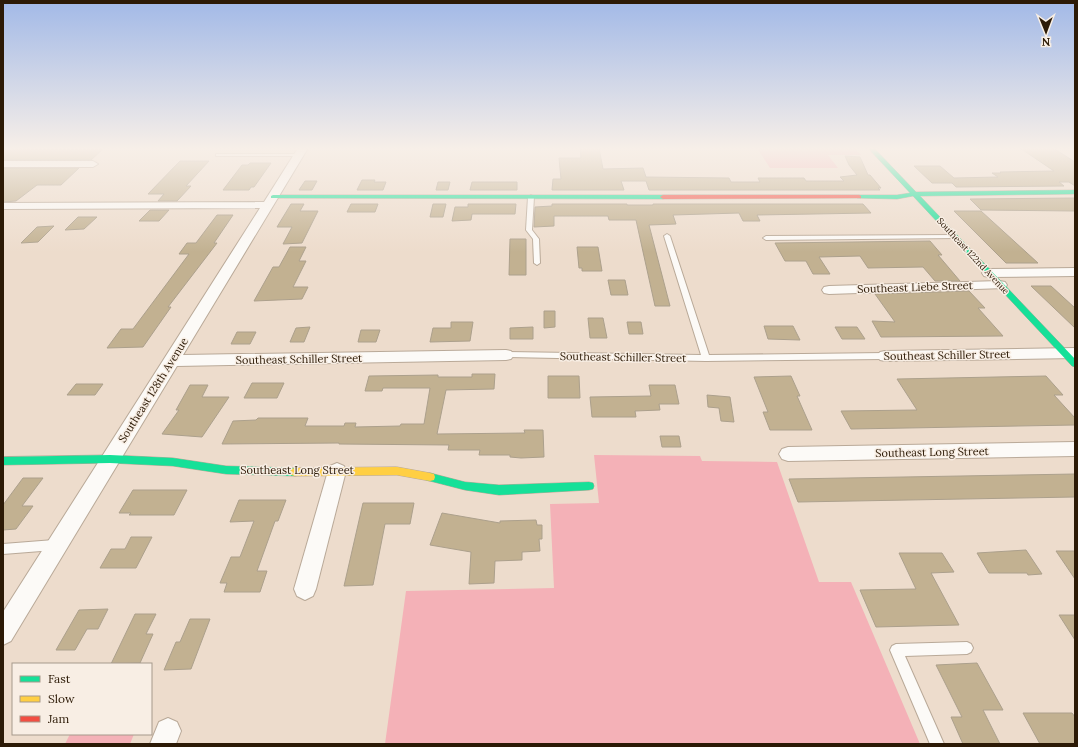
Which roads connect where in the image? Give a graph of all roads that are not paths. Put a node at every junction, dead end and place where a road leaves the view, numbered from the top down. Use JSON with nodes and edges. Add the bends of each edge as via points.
{"nodes":[{"id":1,"x":281,"y":183,"type":"edge"},
{"id":2,"x":904,"y":183,"type":"edge"},
{"id":3,"x":1075,"y":192,"type":"edge"},
{"id":4,"x":914,"y":194,"type":"junction"},
{"id":5,"x":531,"y":196,"type":"junction"},
{"id":6,"x":270,"y":201,"type":"junction"},
{"id":7,"x":3,"y":206,"type":"edge"},
{"id":8,"x":667,"y":236,"type":"dead end"},
{"id":9,"x":955,"y":237,"type":"junction"},
{"id":10,"x":766,"y":238,"type":"dead end"},
{"id":11,"x":537,"y":263,"type":"dead end"},
{"id":12,"x":1075,"y":272,"type":"edge"},
{"id":13,"x":989,"y":273,"type":"junction"},
{"id":14,"x":1000,"y":285,"type":"junction"},
{"id":15,"x":829,"y":290,"type":"dead end"},
{"id":16,"x":506,"y":354,"type":"joint"},
{"id":17,"x":885,"y":356,"type":"joint"},
{"id":18,"x":1072,"y":357,"type":"edge"},
{"id":19,"x":706,"y":358,"type":"junction"},
{"id":20,"x":172,"y":361,"type":"junction"},
{"id":21,"x":1075,"y":449,"type":"edge"},
{"id":22,"x":788,"y":454,"type":"dead end"},
{"id":23,"x":110,"y":459,"type":"junction"},
{"id":24,"x":3,"y":461,"type":"edge"},
{"id":25,"x":337,"y":471,"type":"junction"},
{"id":26,"x":589,"y":486,"type":"dead end"},
{"id":27,"x":57,"y":545,"type":"junction"},
{"id":28,"x":3,"y":549,"type":"edge"},
{"id":29,"x":305,"y":589,"type":"dead end"},
{"id":30,"x":3,"y":633,"type":"edge"},
{"id":31,"x":967,"y":648,"type":"dead end"},
{"id":32,"x":937,"y":744,"type":"edge"}],
"edges":[{"from":1,"to":6,"type":"street","name":"Southeast 128th Avenue"},
{"from":2,"to":4,"type":"street","name":"Southeast 122nd Avenue"},
{"from":3,"to":4,"type":"street"},
{"from":4,"to":5,"type":"street","via":[[897,197]]},
{"from":4,"to":9,"type":"street","name":"Southeast 122nd Avenue"},
{"from":5,"to":6,"type":"street"},
{"from":5,"to":11,"type":"lane","via":[[529,230],[536,239]]},
{"from":6,"to":7,"type":"street"},
{"from":6,"to":20,"type":"street","name":"Southeast 128th Avenue"},
{"from":8,"to":19,"type":"lane"},
{"from":9,"to":10,"type":"lane"},
{"from":9,"to":13,"type":"street","name":"Southeast 122nd Avenue"},
{"from":12,"to":13,"type":"street"},
{"from":13,"to":14,"type":"street","name":"Southeast 122nd Avenue"},
{"from":14,"to":15,"type":"street","name":"Southeast Liebe Street"},
{"from":14,"to":18,"type":"street","name":"Southeast 122nd Avenue"},
{"from":16,"to":19,"type":"lane","name":"Southeast Schiller Street"},
{"from":16,"to":20,"type":"street","name":"Southeast Schiller Street"},
{"from":17,"to":18,"type":"street","name":"Southeast Schiller Street"},
{"from":17,"to":19,"type":"lane","name":"Southeast Schiller Street"},
{"from":20,"to":23,"type":"street","name":"Southeast 128th Avenue"},
{"from":21,"to":22,"type":"street","name":"Southeast Long Street"},
{"from":23,"to":24,"type":"street","name":"Southeast Long Street"},
{"from":23,"to":25,"type":"street","name":"Southeast Long Street","via":[[173,462],[226,470]]},
{"from":23,"to":27,"type":"street","name":"Southeast 128th Avenue"},
{"from":25,"to":26,"type":"street","name":"Southeast Long Street","via":[[397,471],[465,486],[499,490]]},
{"from":25,"to":29,"type":"street"},
{"from":27,"to":28,"type":"lane"},
{"from":27,"to":30,"type":"street","name":"Southeast 128th Avenue"},
{"from":31,"to":32,"type":"lane","via":[[896,650]]}]}
